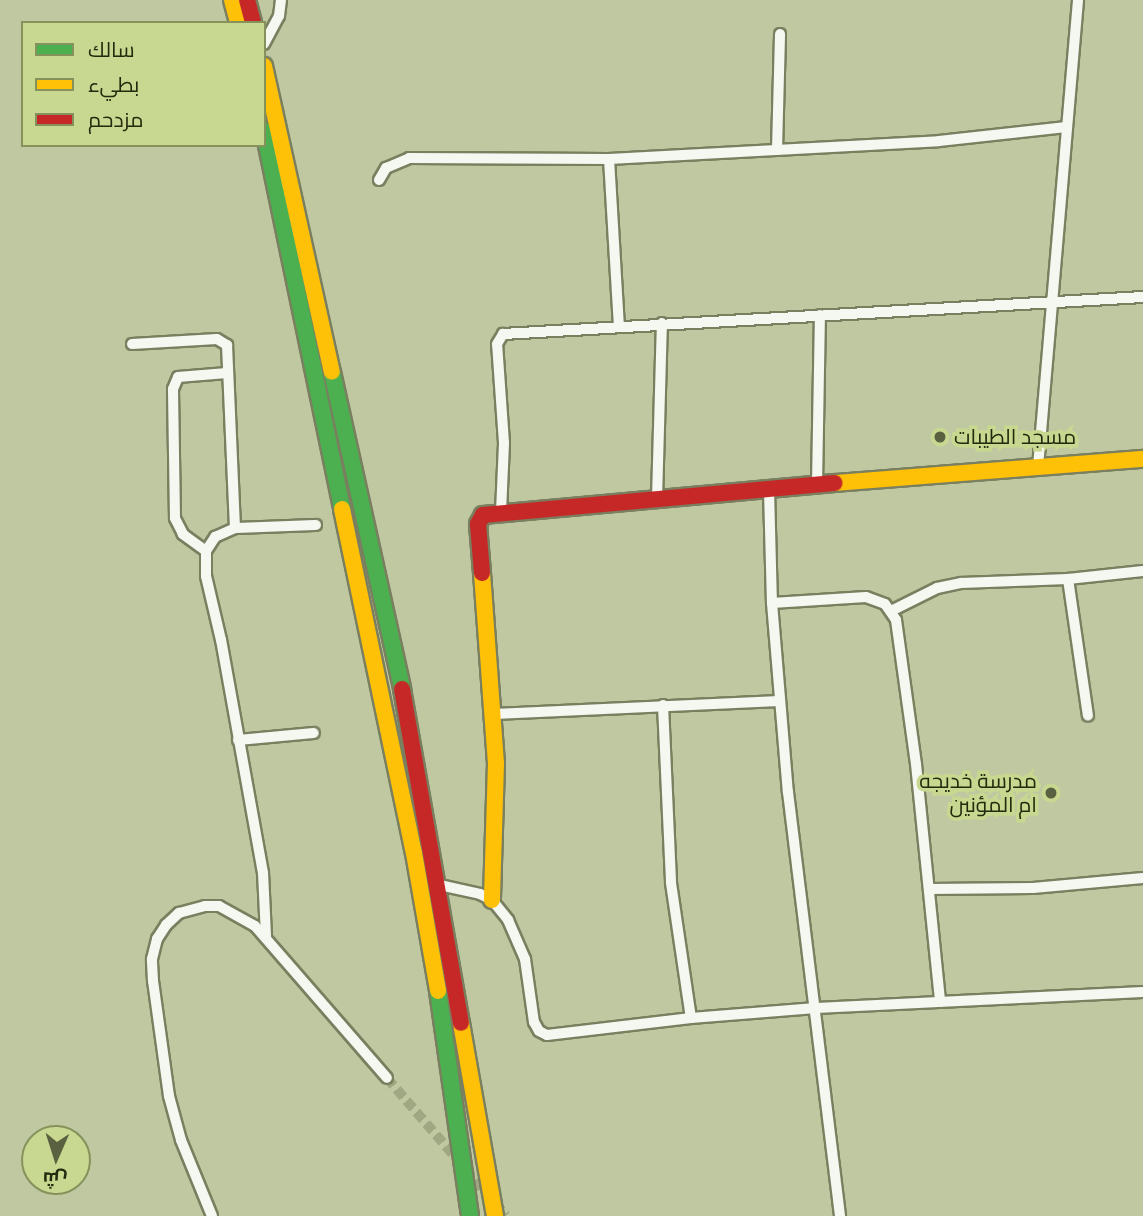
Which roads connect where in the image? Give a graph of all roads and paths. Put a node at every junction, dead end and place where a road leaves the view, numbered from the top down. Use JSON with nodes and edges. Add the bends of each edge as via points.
{"nodes":[{"id":1,"x":232,"y":0,"type":"edge"},
{"id":2,"x":247,"y":0,"type":"edge"},
{"id":3,"x":281,"y":0,"type":"edge"},
{"id":4,"x":1078,"y":0,"type":"edge"},
{"id":5,"x":237,"y":21,"type":"edge"},
{"id":6,"x":252,"y":21,"type":"edge"},
{"id":7,"x":780,"y":34,"type":"dead end"},
{"id":8,"x":266,"y":40,"type":"edge"},
{"id":9,"x":266,"y":75,"type":"edge"},
{"id":10,"x":1066,"y":127,"type":"junction"},
{"id":11,"x":266,"y":141,"type":"edge"},
{"id":12,"x":777,"y":150,"type":"junction"},
{"id":13,"x":609,"y":159,"type":"junction"},
{"id":14,"x":379,"y":180,"type":"dead end"},
{"id":15,"x":1143,"y":297,"type":"edge"},
{"id":16,"x":1053,"y":302,"type":"junction"},
{"id":17,"x":820,"y":315,"type":"junction"},
{"id":18,"x":662,"y":324,"type":"junction"},
{"id":19,"x":619,"y":326,"type":"junction"},
{"id":20,"x":132,"y":344,"type":"dead end"},
{"id":21,"x":227,"y":373,"type":"junction"},
{"id":22,"x":1143,"y":459,"type":"edge"},
{"id":23,"x":1038,"y":467,"type":"junction"},
{"id":24,"x":817,"y":484,"type":"junction"},
{"id":25,"x":769,"y":490,"type":"junction"},
{"id":26,"x":657,"y":499,"type":"junction"},
{"id":27,"x":500,"y":512,"type":"junction"},
{"id":28,"x":316,"y":525,"type":"dead end"},
{"id":29,"x":234,"y":528,"type":"junction"},
{"id":30,"x":206,"y":551,"type":"junction"},
{"id":31,"x":1143,"y":571,"type":"edge"},
{"id":32,"x":1068,"y":579,"type":"junction"},
{"id":33,"x":772,"y":603,"type":"junction"},
{"id":34,"x":891,"y":611,"type":"junction"},
{"id":35,"x":780,"y":701,"type":"junction"},
{"id":36,"x":663,"y":705,"type":"junction"},
{"id":37,"x":494,"y":714,"type":"junction"},
{"id":38,"x":1088,"y":716,"type":"dead end"},
{"id":39,"x":314,"y":733,"type":"dead end"},
{"id":40,"x":238,"y":740,"type":"junction"},
{"id":41,"x":1143,"y":878,"type":"edge"},
{"id":42,"x":435,"y":884,"type":"junction"},
{"id":43,"x":929,"y":889,"type":"junction"},
{"id":44,"x":492,"y":900,"type":"junction"},
{"id":45,"x":266,"y":936,"type":"junction"},
{"id":46,"x":1143,"y":992,"type":"edge"},
{"id":47,"x":940,"y":1002,"type":"junction"},
{"id":48,"x":816,"y":1009,"type":"junction"},
{"id":49,"x":691,"y":1018,"type":"junction"},
{"id":50,"x":387,"y":1078,"type":"tunnel mouth"},
{"id":51,"x":212,"y":1216,"type":"edge"},
{"id":52,"x":470,"y":1216,"type":"edge"},
{"id":53,"x":495,"y":1216,"type":"edge"},
{"id":54,"x":840,"y":1216,"type":"edge"}],
"edges":[{"from":1,"to":5,"type":"main road"},
{"from":2,"to":6,"type":"main road"},
{"from":3,"to":8,"type":"street","via":[[279,16]]},
{"from":4,"to":10,"type":"street"},
{"from":7,"to":12,"type":"street"},
{"from":9,"to":42,"type":"main road","via":[[401,681]]},
{"from":10,"to":12,"type":"street","via":[[939,141]]},
{"from":10,"to":16,"type":"street"},
{"from":11,"to":52,"type":"main road","via":[[414,853]]},
{"from":12,"to":13,"type":"street"},
{"from":13,"to":14,"type":"street","via":[[409,158],[386,168]]},
{"from":13,"to":19,"type":"street"},
{"from":15,"to":16,"type":"street"},
{"from":16,"to":17,"type":"street"},
{"from":16,"to":23,"type":"street"},
{"from":17,"to":18,"type":"street"},
{"from":17,"to":24,"type":"street"},
{"from":18,"to":19,"type":"street"},
{"from":18,"to":26,"type":"street"},
{"from":19,"to":27,"type":"street","via":[[499,337],[504,443]]},
{"from":20,"to":21,"type":"street","via":[[221,340],[228,351]]},
{"from":21,"to":29,"type":"street"},
{"from":21,"to":30,"type":"street","via":[[178,377],[173,389],[176,518],[183,534]]},
{"from":22,"to":23,"type":"main road"},
{"from":23,"to":24,"type":"main road"},
{"from":24,"to":25,"type":"main road"},
{"from":25,"to":26,"type":"main road"},
{"from":25,"to":33,"type":"street"},
{"from":26,"to":27,"type":"main road"},
{"from":27,"to":37,"type":"main road","via":[[483,515],[478,524]]},
{"from":28,"to":29,"type":"street"},
{"from":29,"to":30,"type":"street","via":[[215,537]]},
{"from":30,"to":40,"type":"street","via":[[206,576]]},
{"from":31,"to":32,"type":"street"},
{"from":32,"to":34,"type":"street","via":[[961,583],[937,588]]},
{"from":32,"to":38,"type":"street"},
{"from":33,"to":34,"type":"street","via":[[866,597]]},
{"from":33,"to":35,"type":"street"},
{"from":34,"to":43,"type":"street","via":[[900,630]]},
{"from":35,"to":36,"type":"street"},
{"from":35,"to":48,"type":"street"},
{"from":36,"to":37,"type":"street"},
{"from":36,"to":49,"type":"street","via":[[671,884]]},
{"from":37,"to":44,"type":"main road"},
{"from":39,"to":40,"type":"street"},
{"from":40,"to":45,"type":"street","via":[[263,873]]},
{"from":41,"to":43,"type":"street","via":[[1046,888]]},
{"from":42,"to":44,"type":"street","via":[[467,889]]},
{"from":42,"to":53,"type":"main road"},
{"from":43,"to":47,"type":"street"},
{"from":44,"to":49,"type":"street","via":[[522,944],[534,1022],[542,1033]]},
{"from":45,"to":50,"type":"street"},
{"from":45,"to":51,"type":"street","via":[[236,914],[205,906],[179,913],[166,925],[152,959],[169,1096],[181,1140]]},
{"from":46,"to":47,"type":"street"},
{"from":47,"to":48,"type":"street"},
{"from":48,"to":49,"type":"street"},
{"from":48,"to":54,"type":"street"}]}
